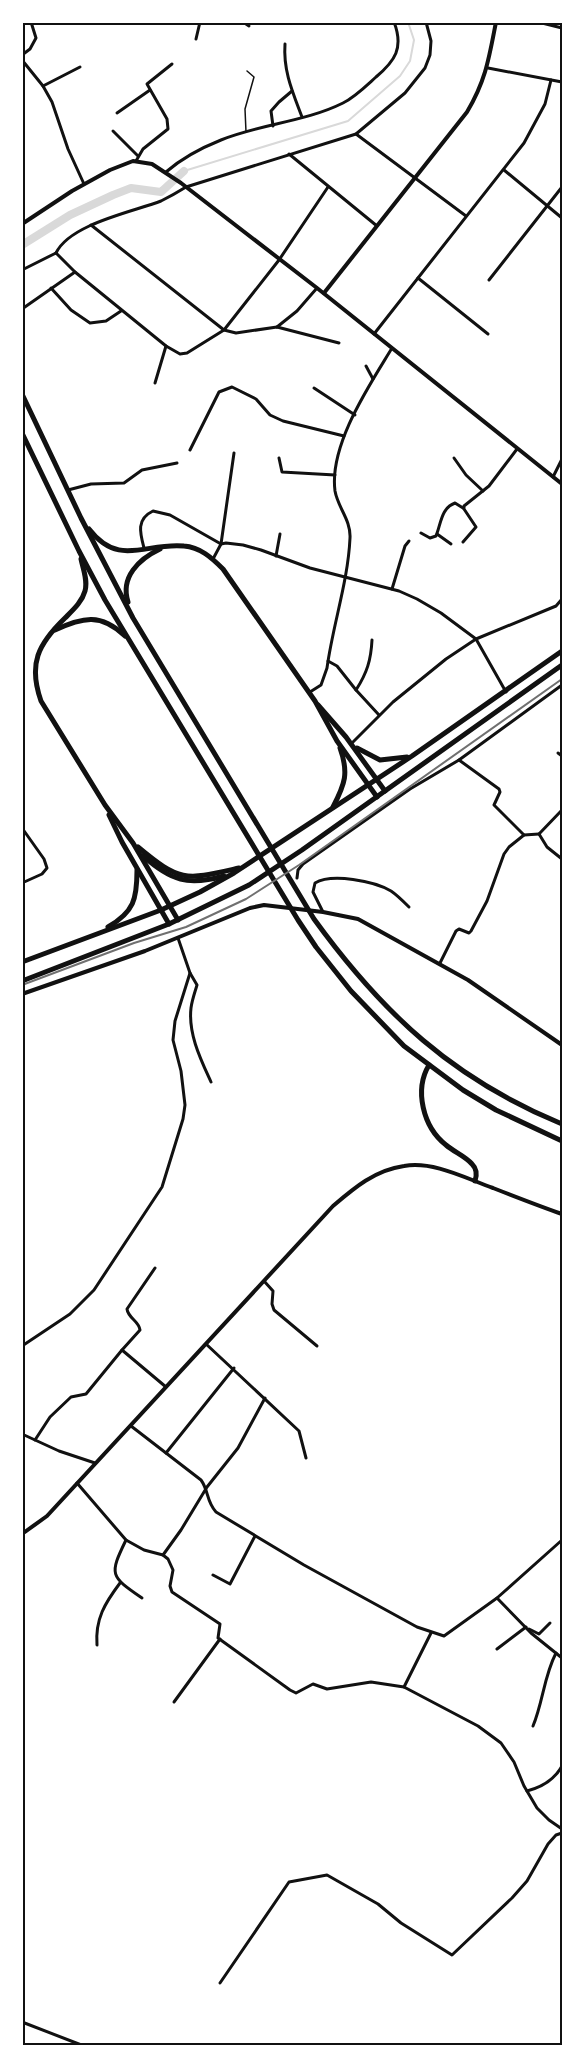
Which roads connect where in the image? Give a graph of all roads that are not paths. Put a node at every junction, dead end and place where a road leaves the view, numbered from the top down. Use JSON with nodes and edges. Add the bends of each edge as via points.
{"nodes":[{"id":1,"x":37,"y":22,"type":"edge"},
{"id":2,"x":200,"y":22,"type":"edge"},
{"id":3,"x":243,"y":22,"type":"edge"},
{"id":4,"x":394,"y":22,"type":"edge"},
{"id":5,"x":426,"y":22,"type":"edge"},
{"id":6,"x":496,"y":22,"type":"edge"},
{"id":7,"x":538,"y":22,"type":"edge"},
{"id":8,"x":31,"y":24,"type":"edge"},
{"id":9,"x":249,"y":26,"type":"dead end"},
{"id":10,"x":562,"y":28,"type":"edge"},
{"id":11,"x":196,"y":39,"type":"dead end"},
{"id":12,"x":285,"y":44,"type":"dead end"},
{"id":13,"x":22,"y":55,"type":"edge"},
{"id":14,"x":22,"y":60,"type":"edge"},
{"id":15,"x":172,"y":64,"type":"dead end"},
{"id":16,"x":80,"y":67,"type":"dead end"},
{"id":17,"x":488,"y":68,"type":"junction"},
{"id":18,"x":247,"y":70,"type":"dead end"},
{"id":19,"x":551,"y":80,"type":"junction"},
{"id":20,"x":562,"y":82,"type":"edge"},
{"id":21,"x":43,"y":87,"type":"junction"},
{"id":22,"x":150,"y":90,"type":"junction"},
{"id":23,"x":292,"y":91,"type":"junction"},
{"id":24,"x":117,"y":113,"type":"dead end"},
{"id":25,"x":303,"y":117,"type":"junction"},
{"id":26,"x":273,"y":126,"type":"junction"},
{"id":27,"x":113,"y":131,"type":"dead end"},
{"id":28,"x":246,"y":132,"type":"junction"},
{"id":29,"x":356,"y":134,"type":"junction"},
{"id":30,"x":289,"y":154,"type":"junction"},
{"id":31,"x":138,"y":156,"type":"junction"},
{"id":32,"x":136,"y":162,"type":"junction"},
{"id":33,"x":504,"y":170,"type":"junction"},
{"id":34,"x":167,"y":173,"type":"junction"},
{"id":35,"x":414,"y":178,"type":"junction"},
{"id":36,"x":84,"y":184,"type":"junction"},
{"id":37,"x":186,"y":187,"type":"junction"},
{"id":38,"x":328,"y":187,"type":"junction"},
{"id":39,"x":562,"y":187,"type":"edge"},
{"id":40,"x":548,"y":206,"type":"junction"},
{"id":41,"x":466,"y":216,"type":"junction"},
{"id":42,"x":562,"y":218,"type":"edge"},
{"id":43,"x":22,"y":224,"type":"edge"},
{"id":44,"x":91,"y":225,"type":"junction"},
{"id":45,"x":377,"y":226,"type":"junction"},
{"id":46,"x":56,"y":252,"type":"junction"},
{"id":47,"x":279,"y":260,"type":"junction"},
{"id":48,"x":22,"y":270,"type":"edge"},
{"id":49,"x":75,"y":272,"type":"junction"},
{"id":50,"x":417,"y":279,"type":"junction"},
{"id":51,"x":489,"y":280,"type":"dead end"},
{"id":52,"x":51,"y":288,"type":"junction"},
{"id":53,"x":317,"y":288,"type":"junction"},
{"id":54,"x":324,"y":293,"type":"junction"},
{"id":55,"x":22,"y":309,"type":"edge"},
{"id":56,"x":121,"y":311,"type":"junction"},
{"id":57,"x":277,"y":327,"type":"junction"},
{"id":58,"x":224,"y":330,"type":"junction"},
{"id":59,"x":374,"y":334,"type":"junction"},
{"id":60,"x":488,"y":334,"type":"dead end"},
{"id":61,"x":339,"y":343,"type":"dead end"},
{"id":62,"x":166,"y":346,"type":"junction"},
{"id":63,"x":392,"y":348,"type":"junction"},
{"id":64,"x":366,"y":366,"type":"dead end"},
{"id":65,"x":373,"y":379,"type":"junction"},
{"id":66,"x":155,"y":383,"type":"dead end"},
{"id":67,"x":314,"y":388,"type":"dead end"},
{"id":68,"x":22,"y":394,"type":"edge"},
{"id":69,"x":354,"y":415,"type":"junction"},
{"id":70,"x":22,"y":433,"type":"edge"},
{"id":71,"x":345,"y":435,"type":"junction"},
{"id":72,"x":517,"y":449,"type":"junction"},
{"id":73,"x":190,"y":450,"type":"dead end"},
{"id":74,"x":234,"y":453,"type":"dead end"},
{"id":75,"x":454,"y":458,"type":"dead end"},
{"id":76,"x":279,"y":459,"type":"dead end"},
{"id":77,"x":562,"y":459,"type":"edge"},
{"id":78,"x":177,"y":463,"type":"dead end"},
{"id":79,"x":334,"y":475,"type":"junction"},
{"id":80,"x":553,"y":477,"type":"junction"},
{"id":81,"x":562,"y":484,"type":"edge"},
{"id":82,"x":68,"y":490,"type":"junction"},
{"id":83,"x":483,"y":491,"type":"junction"},
{"id":84,"x":463,"y":508,"type":"junction"},
{"id":85,"x":81,"y":518,"type":"junction"},
{"id":86,"x":421,"y":533,"type":"dead end"},
{"id":87,"x":279,"y":534,"type":"dead end"},
{"id":88,"x":437,"y":534,"type":"junction"},
{"id":89,"x":409,"y":541,"type":"dead end"},
{"id":90,"x":463,"y":542,"type":"dead end"},
{"id":91,"x":221,"y":544,"type":"junction"},
{"id":92,"x":451,"y":544,"type":"dead end"},
{"id":93,"x":164,"y":547,"type":"junction"},
{"id":94,"x":145,"y":550,"type":"junction"},
{"id":95,"x":79,"y":551,"type":"junction"},
{"id":96,"x":276,"y":556,"type":"junction"},
{"id":97,"x":213,"y":559,"type":"junction"},
{"id":98,"x":346,"y":578,"type":"junction"},
{"id":99,"x":392,"y":589,"type":"junction"},
{"id":100,"x":562,"y":598,"type":"edge"},
{"id":101,"x":133,"y":618,"type":"junction"},
{"id":102,"x":51,"y":632,"type":"junction"},
{"id":103,"x":476,"y":639,"type":"junction"},
{"id":104,"x":372,"y":640,"type":"dead end"},
{"id":105,"x":130,"y":642,"type":"junction"},
{"id":106,"x":562,"y":651,"type":"edge"},
{"id":107,"x":328,"y":661,"type":"junction"},
{"id":108,"x":562,"y":665,"type":"edge"},
{"id":109,"x":562,"y":685,"type":"edge"},
{"id":110,"x":356,"y":690,"type":"junction"},
{"id":111,"x":506,"y":692,"type":"junction"},
{"id":112,"x":309,"y":693,"type":"junction"},
{"id":113,"x":315,"y":701,"type":"junction"},
{"id":114,"x":379,"y":715,"type":"junction"},
{"id":115,"x":337,"y":741,"type":"junction"},
{"id":116,"x":352,"y":745,"type":"junction"},
{"id":117,"x":558,"y":753,"type":"dead end"},
{"id":118,"x":412,"y":756,"type":"junction"},
{"id":119,"x":562,"y":756,"type":"edge"},
{"id":120,"x":459,"y":760,"type":"junction"},
{"id":121,"x":376,"y":779,"type":"junction"},
{"id":122,"x":368,"y":785,"type":"junction"},
{"id":123,"x":385,"y":791,"type":"junction"},
{"id":124,"x":377,"y":797,"type":"junction"},
{"id":125,"x":105,"y":805,"type":"junction"},
{"id":126,"x":332,"y":809,"type":"junction"},
{"id":127,"x":562,"y":810,"type":"edge"},
{"id":128,"x":22,"y":828,"type":"edge"},
{"id":129,"x":539,"y":834,"type":"junction"},
{"id":130,"x":524,"y":835,"type":"junction"},
{"id":131,"x":133,"y":843,"type":"junction"},
{"id":132,"x":139,"y":853,"type":"junction"},
{"id":133,"x":562,"y":859,"type":"edge"},
{"id":134,"x":243,"y":867,"type":"junction"},
{"id":135,"x":137,"y":869,"type":"junction"},
{"id":136,"x":234,"y":873,"type":"junction"},
{"id":137,"x":297,"y":878,"type":"dead end"},
{"id":138,"x":22,"y":883,"type":"edge"},
{"id":139,"x":170,"y":906,"type":"junction"},
{"id":140,"x":409,"y":907,"type":"dead end"},
{"id":141,"x":161,"y":910,"type":"junction"},
{"id":142,"x":323,"y":912,"type":"junction"},
{"id":143,"x":178,"y":920,"type":"junction"},
{"id":144,"x":169,"y":924,"type":"junction"},
{"id":145,"x":94,"y":935,"type":"junction"},
{"id":146,"x":178,"y":938,"type":"junction"},
{"id":147,"x":22,"y":962,"type":"edge"},
{"id":148,"x":440,"y":963,"type":"junction"},
{"id":149,"x":190,"y":973,"type":"junction"},
{"id":150,"x":22,"y":981,"type":"edge"},
{"id":151,"x":22,"y":994,"type":"edge"},
{"id":152,"x":562,"y":1045,"type":"edge"},
{"id":153,"x":429,"y":1065,"type":"junction"},
{"id":154,"x":211,"y":1082,"type":"dead end"},
{"id":155,"x":562,"y":1124,"type":"edge"},
{"id":156,"x":562,"y":1141,"type":"edge"},
{"id":157,"x":475,"y":1181,"type":"junction"},
{"id":158,"x":562,"y":1214,"type":"edge"},
{"id":159,"x":155,"y":1268,"type":"dead end"},
{"id":160,"x":264,"y":1281,"type":"junction"},
{"id":161,"x":206,"y":1344,"type":"junction"},
{"id":162,"x":22,"y":1346,"type":"edge"},
{"id":163,"x":317,"y":1346,"type":"dead end"},
{"id":164,"x":122,"y":1350,"type":"junction"},
{"id":165,"x":234,"y":1368,"type":"junction"},
{"id":166,"x":166,"y":1387,"type":"junction"},
{"id":167,"x":265,"y":1398,"type":"junction"},
{"id":168,"x":131,"y":1426,"type":"junction"},
{"id":169,"x":22,"y":1434,"type":"edge"},
{"id":170,"x":35,"y":1440,"type":"junction"},
{"id":171,"x":166,"y":1453,"type":"junction"},
{"id":172,"x":306,"y":1458,"type":"dead end"},
{"id":173,"x":95,"y":1463,"type":"junction"},
{"id":174,"x":77,"y":1482,"type":"junction"},
{"id":175,"x":207,"y":1487,"type":"junction"},
{"id":176,"x":22,"y":1534,"type":"edge"},
{"id":177,"x":255,"y":1536,"type":"junction"},
{"id":178,"x":126,"y":1540,"type":"junction"},
{"id":179,"x":562,"y":1540,"type":"edge"},
{"id":180,"x":163,"y":1555,"type":"junction"},
{"id":181,"x":213,"y":1575,"type":"dead end"},
{"id":182,"x":120,"y":1583,"type":"junction"},
{"id":183,"x":142,"y":1598,"type":"dead end"},
{"id":184,"x":497,"y":1598,"type":"junction"},
{"id":185,"x":550,"y":1623,"type":"dead end"},
{"id":186,"x":527,"y":1627,"type":"junction"},
{"id":187,"x":431,"y":1633,"type":"junction"},
{"id":188,"x":220,"y":1639,"type":"junction"},
{"id":189,"x":98,"y":1645,"type":"dead end"},
{"id":190,"x":497,"y":1649,"type":"dead end"},
{"id":191,"x":556,"y":1653,"type":"junction"},
{"id":192,"x":562,"y":1658,"type":"edge"},
{"id":193,"x":404,"y":1687,"type":"junction"},
{"id":194,"x":174,"y":1702,"type":"dead end"},
{"id":195,"x":533,"y":1726,"type":"dead end"},
{"id":196,"x":562,"y":1766,"type":"edge"},
{"id":197,"x":527,"y":1791,"type":"junction"},
{"id":198,"x":562,"y":1831,"type":"edge"},
{"id":199,"x":220,"y":1983,"type":"dead end"},
{"id":200,"x":22,"y":2022,"type":"edge"},
{"id":201,"x":84,"y":2046,"type":"edge"}],
"edges":[{"from":1,"to":8,"type":"street"},
{"from":2,"to":11,"type":"street"},
{"from":3,"to":9,"type":"street"},
{"from":4,"to":25,"type":"street","via":[[399,35],[393,61],[345,102]]},
{"from":5,"to":29,"type":"street","via":[[431,41],[425,68],[405,93]]},
{"from":6,"to":17,"type":"street"},
{"from":7,"to":10,"type":"street"},
{"from":8,"to":13,"type":"street","via":[[36,38]]},
{"from":12,"to":23,"type":"street","via":[[286,73]]},
{"from":14,"to":21,"type":"street"},
{"from":15,"to":22,"type":"street","via":[[147,84]]},
{"from":16,"to":21,"type":"street"},
{"from":17,"to":19,"type":"street"},
{"from":17,"to":35,"type":"street","via":[[467,112]]},
{"from":18,"to":28,"type":"lane","via":[[254,77],[245,109]]},
{"from":19,"to":20,"type":"street"},
{"from":19,"to":33,"type":"street","via":[[545,104]]},
{"from":21,"to":36,"type":"street"},
{"from":22,"to":24,"type":"street"},
{"from":22,"to":31,"type":"street","via":[[167,119],[168,129]]},
{"from":23,"to":25,"type":"street"},
{"from":23,"to":26,"type":"street","via":[[271,111]]},
{"from":25,"to":26,"type":"street"},
{"from":26,"to":28,"type":"street"},
{"from":27,"to":31,"type":"street"},
{"from":28,"to":34,"type":"street","via":[[198,151]]},
{"from":29,"to":30,"type":"street"},
{"from":29,"to":35,"type":"street"},
{"from":30,"to":37,"type":"street"},
{"from":30,"to":38,"type":"street"},
{"from":31,"to":32,"type":"street"},
{"from":32,"to":34,"type":"street","via":[[152,164]]},
{"from":32,"to":36,"type":"street"},
{"from":33,"to":40,"type":"street"},
{"from":33,"to":41,"type":"street"},
{"from":34,"to":37,"type":"street"},
{"from":35,"to":41,"type":"street"},
{"from":35,"to":45,"type":"street"},
{"from":36,"to":43,"type":"street"},
{"from":37,"to":44,"type":"street","via":[[162,200]]},
{"from":37,"to":47,"type":"street"},
{"from":38,"to":45,"type":"street"},
{"from":38,"to":47,"type":"street"},
{"from":39,"to":40,"type":"street"},
{"from":40,"to":42,"type":"street"},
{"from":40,"to":51,"type":"street"},
{"from":41,"to":50,"type":"street"},
{"from":44,"to":46,"type":"street","via":[[62,243]]},
{"from":44,"to":58,"type":"street"},
{"from":45,"to":54,"type":"street"},
{"from":46,"to":48,"type":"street"},
{"from":46,"to":49,"type":"street"},
{"from":47,"to":53,"type":"street"},
{"from":47,"to":58,"type":"street"},
{"from":49,"to":52,"type":"street"},
{"from":49,"to":56,"type":"street"},
{"from":50,"to":59,"type":"street"},
{"from":50,"to":60,"type":"street"},
{"from":52,"to":55,"type":"street"},
{"from":52,"to":56,"type":"street","via":[[71,310],[90,323],[106,321]]},
{"from":53,"to":54,"type":"street"},
{"from":53,"to":57,"type":"street"},
{"from":54,"to":59,"type":"street"},
{"from":56,"to":62,"type":"street"},
{"from":57,"to":58,"type":"street","via":[[236,333]]},
{"from":57,"to":61,"type":"street"},
{"from":58,"to":62,"type":"street","via":[[187,353],[180,354]]},
{"from":59,"to":63,"type":"street"},
{"from":62,"to":66,"type":"street"},
{"from":63,"to":65,"type":"street"},
{"from":63,"to":72,"type":"street"},
{"from":64,"to":65,"type":"street"},
{"from":65,"to":69,"type":"street"},
{"from":67,"to":69,"type":"street"},
{"from":68,"to":82,"type":"highway"},
{"from":69,"to":71,"type":"street"},
{"from":70,"to":95,"type":"highway"},
{"from":71,"to":73,"type":"street","via":[[283,421],[270,415],[256,399],[232,387],[219,392]]},
{"from":71,"to":79,"type":"street"},
{"from":72,"to":80,"type":"street"},
{"from":72,"to":83,"type":"street"},
{"from":74,"to":91,"type":"street"},
{"from":75,"to":83,"type":"street"},
{"from":76,"to":79,"type":"street","via":[[282,472]]},
{"from":77,"to":80,"type":"street"},
{"from":78,"to":82,"type":"street","via":[[142,470],[124,483],[91,484]]},
{"from":79,"to":98,"type":"street","via":[[335,492],[351,527]]},
{"from":80,"to":81,"type":"street"},
{"from":82,"to":85,"type":"highway"},
{"from":83,"to":84,"type":"street"},
{"from":84,"to":88,"type":"street","via":[[454,502],[449,506]]},
{"from":84,"to":90,"type":"street","via":[[476,527]]},
{"from":85,"to":94,"type":"highway","via":[[94,536],[109,546]]},
{"from":85,"to":101,"type":"highway"},
{"from":86,"to":88,"type":"street","via":[[430,538]]},
{"from":87,"to":96,"type":"street"},
{"from":88,"to":92,"type":"street"},
{"from":89,"to":99,"type":"street"},
{"from":91,"to":94,"type":"street","via":[[170,514],[153,511],[145,515],[140,525]]},
{"from":91,"to":96,"type":"street","via":[[243,545]]},
{"from":91,"to":97,"type":"street"},
{"from":93,"to":94,"type":"highway"},
{"from":93,"to":97,"type":"highway","via":[[184,546]]},
{"from":93,"to":101,"type":"highway","via":[[143,559],[129,576],[126,588]]},
{"from":95,"to":102,"type":"highway","via":[[86,590]]},
{"from":95,"to":105,"type":"highway"},
{"from":96,"to":98,"type":"street"},
{"from":97,"to":112,"type":"highway"},
{"from":98,"to":99,"type":"street"},
{"from":98,"to":107,"type":"street"},
{"from":99,"to":103,"type":"street","via":[[441,613]]},
{"from":100,"to":103,"type":"street","via":[[556,606]]},
{"from":101,"to":155,"type":"highway","via":[[314,919],[348,964],[389,1011],[445,1059],[503,1097]]},
{"from":102,"to":105,"type":"highway","via":[[77,621],[98,620],[117,629]]},
{"from":102,"to":125,"type":"highway","via":[[36,660],[37,690]]},
{"from":103,"to":111,"type":"street"},
{"from":103,"to":114,"type":"street","via":[[425,675]]},
{"from":104,"to":110,"type":"street","via":[[371,661]]},
{"from":105,"to":153,"type":"highway","via":[[298,920],[335,972],[379,1022]]},
{"from":106,"to":111,"type":"highway"},
{"from":107,"to":110,"type":"street","via":[[337,666]]},
{"from":107,"to":112,"type":"street","via":[[321,685]]},
{"from":108,"to":123,"type":"highway"},
{"from":109,"to":120,"type":"street"},
{"from":110,"to":114,"type":"street"},
{"from":111,"to":118,"type":"highway"},
{"from":112,"to":113,"type":"highway"},
{"from":113,"to":115,"type":"highway"},
{"from":113,"to":116,"type":"highway"},
{"from":114,"to":116,"type":"street"},
{"from":115,"to":122,"type":"highway"},
{"from":115,"to":126,"type":"highway","via":[[346,764],[343,789]]},
{"from":116,"to":118,"type":"highway","via":[[380,760]]},
{"from":116,"to":121,"type":"highway"},
{"from":117,"to":119,"type":"street"},
{"from":118,"to":121,"type":"highway"},
{"from":120,"to":130,"type":"street","via":[[499,789],[494,805]]},
{"from":120,"to":137,"type":"street","via":[[410,789],[303,864]]},
{"from":121,"to":122,"type":"highway"},
{"from":121,"to":123,"type":"highway"},
{"from":122,"to":124,"type":"highway"},
{"from":122,"to":126,"type":"highway"},
{"from":123,"to":124,"type":"highway"},
{"from":124,"to":143,"type":"highway","via":[[249,885]]},
{"from":125,"to":131,"type":"highway"},
{"from":125,"to":135,"type":"highway"},
{"from":126,"to":134,"type":"highway"},
{"from":127,"to":129,"type":"street"},
{"from":128,"to":138,"type":"street","via":[[47,868]]},
{"from":129,"to":130,"type":"street"},
{"from":129,"to":133,"type":"street","via":[[542,842]]},
{"from":130,"to":148,"type":"street","via":[[504,854],[471,931],[456,931]]},
{"from":131,"to":132,"type":"highway"},
{"from":131,"to":134,"type":"highway","via":[[161,866],[187,876],[209,876]]},
{"from":132,"to":136,"type":"highway","via":[[160,872],[185,881]]},
{"from":132,"to":139,"type":"highway"},
{"from":134,"to":136,"type":"highway"},
{"from":135,"to":141,"type":"highway"},
{"from":135,"to":145,"type":"highway","via":[[132,905],[125,915]]},
{"from":136,"to":139,"type":"highway"},
{"from":139,"to":141,"type":"highway"},
{"from":139,"to":143,"type":"highway"},
{"from":140,"to":142,"type":"street","via":[[391,891],[341,878],[315,883],[314,892]]},
{"from":141,"to":144,"type":"highway"},
{"from":141,"to":145,"type":"highway"},
{"from":142,"to":146,"type":"street","via":[[257,906]]},
{"from":142,"to":148,"type":"street","via":[[358,919]]},
{"from":143,"to":144,"type":"highway"},
{"from":144,"to":150,"type":"highway"},
{"from":145,"to":147,"type":"highway"},
{"from":146,"to":149,"type":"street"},
{"from":146,"to":151,"type":"street"},
{"from":148,"to":152,"type":"street"},
{"from":149,"to":154,"type":"street","via":[[197,985],[191,1005],[193,1029]]},
{"from":149,"to":162,"type":"street","via":[[173,1040],[184,1089],[183,1119],[162,1187],[94,1290],[70,1314]]},
{"from":153,"to":156,"type":"highway","via":[[496,1110]]},
{"from":153,"to":157,"type":"highway","via":[[422,1092],[426,1116],[444,1144],[472,1164]]},
{"from":157,"to":158,"type":"street"},
{"from":157,"to":160,"type":"street","via":[[425,1165],[401,1166],[378,1173],[333,1206]]},
{"from":159,"to":164,"type":"street","via":[[127,1309],[140,1330]]},
{"from":160,"to":161,"type":"street"},
{"from":160,"to":163,"type":"street","via":[[273,1291],[274,1310]]},
{"from":161,"to":165,"type":"street"},
{"from":161,"to":166,"type":"street"},
{"from":164,"to":166,"type":"street"},
{"from":164,"to":170,"type":"street","via":[[86,1394],[71,1397],[50,1417]]},
{"from":165,"to":167,"type":"street"},
{"from":165,"to":171,"type":"street"},
{"from":166,"to":168,"type":"street"},
{"from":167,"to":172,"type":"street","via":[[299,1431]]},
{"from":167,"to":175,"type":"street","via":[[238,1448]]},
{"from":168,"to":171,"type":"street"},
{"from":168,"to":173,"type":"street"},
{"from":169,"to":170,"type":"street"},
{"from":170,"to":173,"type":"street"},
{"from":171,"to":175,"type":"street"},
{"from":173,"to":174,"type":"street"},
{"from":174,"to":176,"type":"street","via":[[47,1516]]},
{"from":174,"to":178,"type":"street"},
{"from":175,"to":177,"type":"street","via":[[208,1500],[216,1512]]},
{"from":175,"to":180,"type":"street"},
{"from":177,"to":181,"type":"street","via":[[230,1584]]},
{"from":177,"to":187,"type":"street"},
{"from":178,"to":180,"type":"street"},
{"from":178,"to":182,"type":"street","via":[[116,1562]]},
{"from":179,"to":184,"type":"street"},
{"from":180,"to":188,"type":"street","via":[[173,1570],[172,1592],[220,1624]]},
{"from":182,"to":183,"type":"street"},
{"from":182,"to":189,"type":"street","via":[[99,1619]]},
{"from":184,"to":186,"type":"street"},
{"from":184,"to":187,"type":"street","via":[[444,1636]]},
{"from":185,"to":186,"type":"street","via":[[539,1634]]},
{"from":186,"to":190,"type":"street"},
{"from":186,"to":191,"type":"street"},
{"from":187,"to":193,"type":"street"},
{"from":188,"to":193,"type":"street","via":[[296,1693],[313,1684],[327,1689],[371,1682]]},
{"from":188,"to":194,"type":"street"},
{"from":191,"to":192,"type":"street"},
{"from":191,"to":195,"type":"street"},
{"from":193,"to":197,"type":"street","via":[[501,1743]]},
{"from":196,"to":197,"type":"street","via":[[547,1783]]},
{"from":197,"to":198,"type":"street","via":[[542,1814]]},
{"from":198,"to":199,"type":"street","via":[[548,1844],[527,1881],[452,1955],[373,1901],[321,1875],[289,1882]]},
{"from":200,"to":201,"type":"street"}]}
